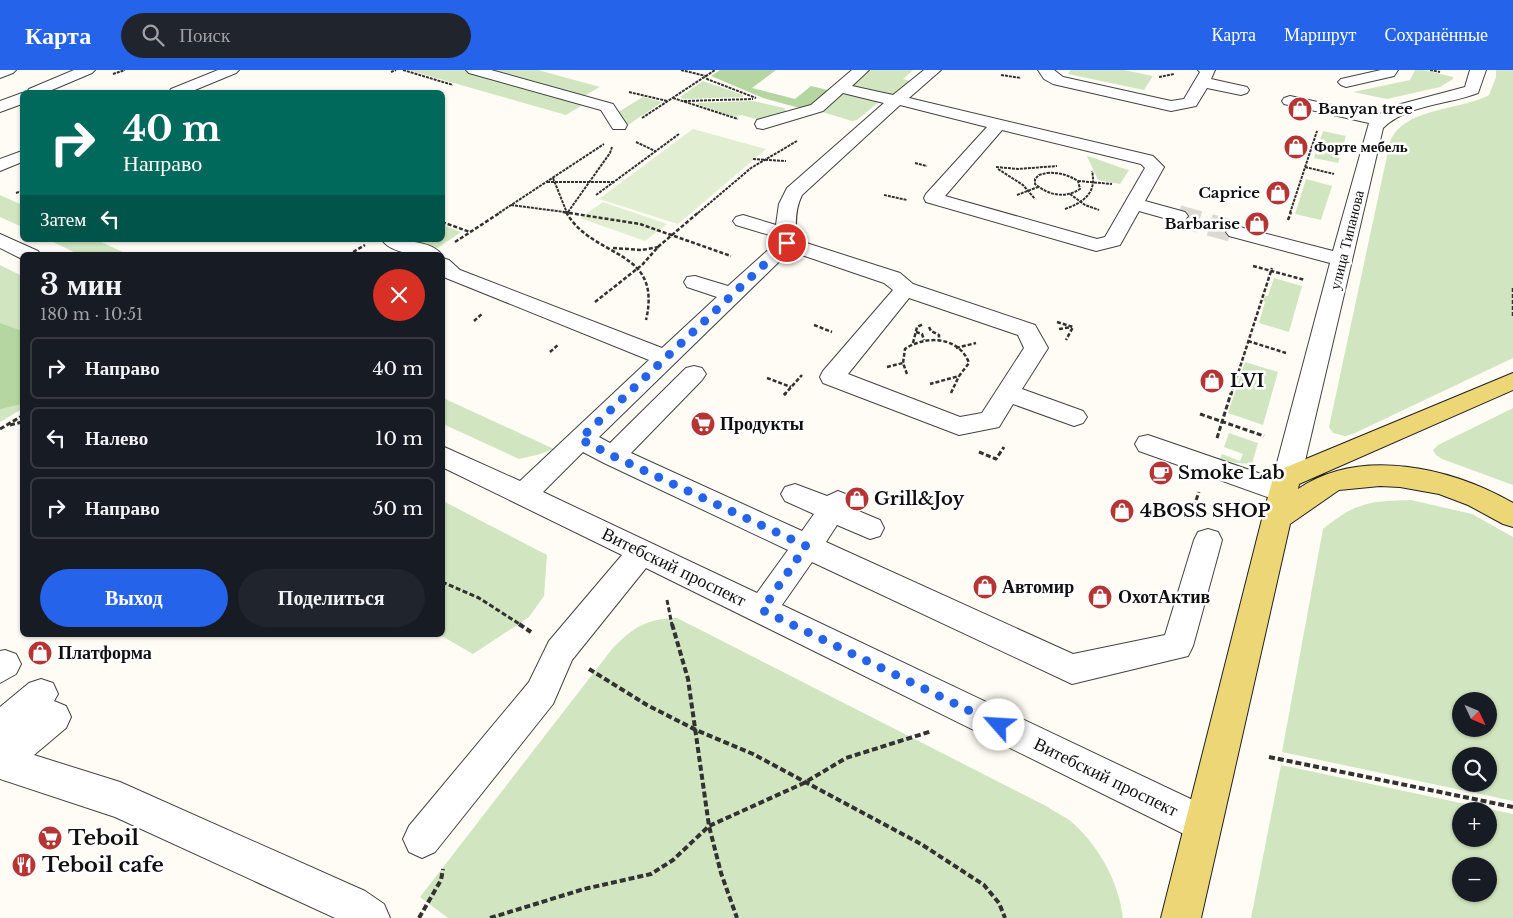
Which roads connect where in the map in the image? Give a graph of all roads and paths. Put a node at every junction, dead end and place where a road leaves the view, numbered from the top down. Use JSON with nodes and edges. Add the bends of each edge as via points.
{"nodes":[{"id":1,"x":8,"y":70,"type":"edge"},
{"id":2,"x":88,"y":70,"type":"edge"},
{"id":3,"x":231,"y":70,"type":"edge"},
{"id":4,"x":396,"y":70,"type":"edge"},
{"id":5,"x":474,"y":70,"type":"edge"},
{"id":6,"x":682,"y":70,"type":"edge"},
{"id":7,"x":715,"y":70,"type":"edge"},
{"id":8,"x":861,"y":70,"type":"edge"},
{"id":9,"x":933,"y":70,"type":"edge"},
{"id":10,"x":1046,"y":70,"type":"edge"},
{"id":11,"x":1390,"y":70,"type":"edge"},
{"id":12,"x":1476,"y":70,"type":"edge"},
{"id":13,"x":0,"y":72,"type":"edge"},
{"id":14,"x":391,"y":72,"type":"dead end"},
{"id":15,"x":1370,"y":73,"type":"edge"},
{"id":16,"x":1176,"y":74,"type":"dead end"},
{"id":17,"x":1002,"y":75,"type":"dead end"},
{"id":18,"x":706,"y":76,"type":"junction"},
{"id":19,"x":1204,"y":76,"type":"edge"},
{"id":20,"x":1159,"y":77,"type":"dead end"},
{"id":21,"x":430,"y":78,"type":"dead end"},
{"id":22,"x":1022,"y":78,"type":"dead end"},
{"id":23,"x":707,"y":79,"type":"dead end"},
{"id":24,"x":423,"y":81,"type":"dead end"},
{"id":25,"x":1346,"y":82,"type":"dead end"},
{"id":26,"x":840,"y":88,"type":"junction"},
{"id":27,"x":39,"y":90,"type":"edge"},
{"id":28,"x":182,"y":90,"type":"edge"},
{"id":29,"x":1241,"y":90,"type":"dead end"},
{"id":30,"x":643,"y":91,"type":"dead end"},
{"id":31,"x":631,"y":93,"type":"junction"},
{"id":32,"x":672,"y":98,"type":"junction"},
{"id":33,"x":20,"y":99,"type":"edge"},
{"id":34,"x":758,"y":99,"type":"dead end"},
{"id":35,"x":668,"y":101,"type":"junction"},
{"id":36,"x":681,"y":101,"type":"junction"},
{"id":37,"x":897,"y":101,"type":"junction"},
{"id":38,"x":1290,"y":101,"type":"dead end"},
{"id":39,"x":2,"y":105,"type":"edge"},
{"id":40,"x":602,"y":105,"type":"junction"},
{"id":41,"x":1325,"y":108,"type":"junction"},
{"id":42,"x":1380,"y":120,"type":"junction"},
{"id":43,"x":636,"y":123,"type":"dead end"},
{"id":44,"x":763,"y":124,"type":"joint"},
{"id":45,"x":998,"y":124,"type":"junction"},
{"id":46,"x":619,"y":125,"type":"dead end"},
{"id":47,"x":679,"y":134,"type":"dead end"},
{"id":48,"x":799,"y":140,"type":"dead end"},
{"id":49,"x":608,"y":141,"type":"dead end"},
{"id":50,"x":612,"y":144,"type":"dead end"},
{"id":51,"x":20,"y":157,"type":"edge"},
{"id":52,"x":1089,"y":165,"type":"dead end"},
{"id":53,"x":0,"y":166,"type":"edge"},
{"id":54,"x":1305,"y":167,"type":"junction"},
{"id":55,"x":1008,"y":168,"type":"dead end"},
{"id":56,"x":1067,"y":175,"type":"joint"},
{"id":57,"x":1338,"y":175,"type":"dead end"},
{"id":58,"x":553,"y":178,"type":"junction"},
{"id":59,"x":589,"y":181,"type":"junction"},
{"id":60,"x":547,"y":182,"type":"junction"},
{"id":61,"x":554,"y":182,"type":"junction"},
{"id":62,"x":614,"y":182,"type":"junction"},
{"id":63,"x":20,"y":191,"type":"edge"},
{"id":64,"x":16,"y":193,"type":"dead end"},
{"id":65,"x":884,"y":195,"type":"dead end"},
{"id":66,"x":596,"y":196,"type":"dead end"},
{"id":67,"x":911,"y":201,"type":"dead end"},
{"id":68,"x":1036,"y":202,"type":"dead end"},
{"id":69,"x":1134,"y":204,"type":"junction"},
{"id":70,"x":511,"y":205,"type":"junction"},
{"id":71,"x":1059,"y":211,"type":"dead end"},
{"id":72,"x":567,"y":212,"type":"junction"},
{"id":73,"x":1178,"y":216,"type":"tunnel mouth"},
{"id":74,"x":743,"y":221,"type":"dead end"},
{"id":75,"x":445,"y":223,"type":"edge"},
{"id":76,"x":470,"y":232,"type":"junction"},
{"id":77,"x":1236,"y":232,"type":"tunnel mouth"},
{"id":78,"x":672,"y":235,"type":"junction"},
{"id":79,"x":787,"y":239,"type":"junction"},
{"id":80,"x":0,"y":240,"type":"edge"},
{"id":81,"x":369,"y":242,"type":"edge"},
{"id":82,"x":397,"y":242,"type":"edge"},
{"id":83,"x":1280,"y":243,"type":"junction"},
{"id":84,"x":659,"y":246,"type":"junction"},
{"id":85,"x":610,"y":248,"type":"junction"},
{"id":86,"x":25,"y":252,"type":"edge"},
{"id":87,"x":353,"y":252,"type":"edge"},
{"id":88,"x":424,"y":252,"type":"edge"},
{"id":89,"x":446,"y":255,"type":"edge"},
{"id":90,"x":1342,"y":260,"type":"junction"},
{"id":91,"x":762,"y":266,"type":"junction"},
{"id":92,"x":1253,"y":266,"type":"dead end"},
{"id":93,"x":637,"y":268,"type":"junction"},
{"id":94,"x":1271,"y":271,"type":"junction"},
{"id":95,"x":1308,"y":281,"type":"dead end"},
{"id":96,"x":695,"y":282,"type":"dead end"},
{"id":97,"x":1513,"y":288,"type":"edge"},
{"id":98,"x":904,"y":289,"type":"junction"},
{"id":99,"x":732,"y":295,"type":"junction"},
{"id":100,"x":1513,"y":316,"type":"edge"},
{"id":101,"x":571,"y":321,"type":"junction"},
{"id":102,"x":927,"y":322,"type":"dead end"},
{"id":103,"x":814,"y":325,"type":"dead end"},
{"id":104,"x":931,"y":331,"type":"dead end"},
{"id":105,"x":916,"y":332,"type":"junction"},
{"id":106,"x":838,"y":334,"type":"dead end"},
{"id":107,"x":922,"y":334,"type":"junction"},
{"id":108,"x":943,"y":334,"type":"dead end"},
{"id":109,"x":939,"y":336,"type":"dead end"},
{"id":110,"x":924,"y":340,"type":"junction"},
{"id":111,"x":1248,"y":342,"type":"junction"},
{"id":112,"x":912,"y":343,"type":"junction"},
{"id":113,"x":1288,"y":354,"type":"dead end"},
{"id":114,"x":657,"y":355,"type":"junction"},
{"id":115,"x":694,"y":374,"type":"dead end"},
{"id":116,"x":803,"y":374,"type":"dead end"},
{"id":117,"x":959,"y":376,"type":"junction"},
{"id":118,"x":767,"y":378,"type":"dead end"},
{"id":119,"x":910,"y":379,"type":"dead end"},
{"id":120,"x":1513,"y":381,"type":"edge"},
{"id":121,"x":791,"y":387,"type":"junction"},
{"id":122,"x":929,"y":387,"type":"dead end"},
{"id":123,"x":1007,"y":393,"type":"junction"},
{"id":124,"x":784,"y":395,"type":"dead end"},
{"id":125,"x":1200,"y":414,"type":"dead end"},
{"id":126,"x":20,"y":417,"type":"edge"},
{"id":127,"x":1074,"y":417,"type":"dead end"},
{"id":128,"x":991,"y":419,"type":"junction"},
{"id":129,"x":1222,"y":421,"type":"junction"},
{"id":130,"x":20,"y":422,"type":"edge"},
{"id":131,"x":4,"y":426,"type":"junction"},
{"id":132,"x":0,"y":429,"type":"edge"},
{"id":133,"x":1265,"y":436,"type":"dead end"},
{"id":134,"x":580,"y":439,"type":"junction"},
{"id":135,"x":1148,"y":444,"type":"dead end"},
{"id":136,"x":445,"y":456,"type":"edge"},
{"id":137,"x":613,"y":456,"type":"junction"},
{"id":138,"x":1208,"y":465,"type":"junction"},
{"id":139,"x":523,"y":494,"type":"junction"},
{"id":140,"x":795,"y":494,"type":"dead end"},
{"id":141,"x":1288,"y":497,"type":"junction"},
{"id":142,"x":835,"y":506,"type":"junction"},
{"id":143,"x":1513,"y":516,"type":"edge"},
{"id":144,"x":870,"y":528,"type":"dead end"},
{"id":145,"x":1198,"y":532,"type":"joint"},
{"id":146,"x":806,"y":546,"type":"junction"},
{"id":147,"x":651,"y":556,"type":"junction"},
{"id":148,"x":445,"y":583,"type":"edge"},
{"id":149,"x":762,"y":610,"type":"junction"},
{"id":150,"x":560,"y":651,"type":"junction"},
{"id":151,"x":966,"y":709,"type":"junction"},
{"id":152,"x":0,"y":728,"type":"edge"},
{"id":153,"x":696,"y":730,"type":"junction"},
{"id":154,"x":1269,"y":757,"type":"dead end"},
{"id":155,"x":0,"y":762,"type":"edge"},
{"id":156,"x":804,"y":783,"type":"junction"},
{"id":157,"x":1513,"y":807,"type":"edge"},
{"id":158,"x":1203,"y":824,"type":"junction"},
{"id":159,"x":709,"y":826,"type":"junction"},
{"id":160,"x":422,"y":839,"type":"dead end"},
{"id":161,"x":370,"y":918,"type":"edge"},
{"id":162,"x":490,"y":918,"type":"edge"},
{"id":163,"x":737,"y":918,"type":"edge"},
{"id":164,"x":1005,"y":918,"type":"edge"},
{"id":165,"x":1181,"y":918,"type":"edge"}],
"edges":[{"from":1,"to":13,"type":"street"},
{"from":2,"to":27,"type":"street"},
{"from":3,"to":28,"type":"street"},
{"from":4,"to":14,"type":"path"},
{"from":5,"to":40,"type":"street"},
{"from":6,"to":18,"type":"path"},
{"from":7,"to":18,"type":"path"},
{"from":8,"to":26,"type":"street"},
{"from":9,"to":37,"type":"street"},
{"from":10,"to":19,"type":"street","via":[[1058,81],[1171,106],[1190,103]]},
{"from":11,"to":15,"type":"street","via":[[1389,73]]},
{"from":12,"to":42,"type":"street","via":[[1472,90],[1394,111]]},
{"from":15,"to":25,"type":"street"},
{"from":16,"to":20,"type":"path"},
{"from":17,"to":22,"type":"path"},
{"from":18,"to":23,"type":"path"},
{"from":18,"to":32,"type":"path"},
{"from":19,"to":29,"type":"street"},
{"from":21,"to":24,"type":"path"},
{"from":26,"to":37,"type":"street"},
{"from":26,"to":44,"type":"street","via":[[818,108]]},
{"from":30,"to":31,"type":"path"},
{"from":31,"to":35,"type":"path"},
{"from":31,"to":40,"type":"street"},
{"from":32,"to":35,"type":"path"},
{"from":32,"to":36,"type":"path"},
{"from":33,"to":39,"type":"street"},
{"from":34,"to":36,"type":"path"},
{"from":35,"to":43,"type":"path"},
{"from":36,"to":44,"type":"path","via":[[737,120],[741,117]]},
{"from":37,"to":45,"type":"street"},
{"from":37,"to":79,"type":"street","via":[[794,192],[786,216]]},
{"from":38,"to":41,"type":"street"},
{"from":40,"to":46,"type":"street","via":[[608,107]]},
{"from":41,"to":42,"type":"street"},
{"from":41,"to":54,"type":"path"},
{"from":42,"to":90,"type":"street","name":"улица Типанова","via":[[1375,126]]},
{"from":45,"to":69,"type":"street","via":[[1147,160],[1155,167]]},
{"from":45,"to":69,"type":"street","via":[[933,198],[1096,245],[1113,241]]},
{"from":47,"to":62,"type":"path"},
{"from":48,"to":78,"type":"path","via":[[751,168]]},
{"from":49,"to":58,"type":"path"},
{"from":50,"to":59,"type":"path","via":[[610,153]]},
{"from":51,"to":53,"type":"street"},
{"from":52,"to":71,"type":"path","via":[[1094,178],[1091,194]]},
{"from":54,"to":57,"type":"path"},
{"from":54,"to":83,"type":"path"},
{"from":55,"to":68,"type":"path","via":[[996,167],[1024,185]]},
{"from":56,"to":56,"type":"path","via":[[1079,184],[1080,189],[1075,193],[1050,193],[1034,182],[1047,173]]},
{"from":58,"to":60,"type":"path"},
{"from":58,"to":61,"type":"path"},
{"from":59,"to":61,"type":"path"},
{"from":59,"to":62,"type":"path"},
{"from":59,"to":72,"type":"path"},
{"from":60,"to":61,"type":"path"},
{"from":60,"to":70,"type":"path"},
{"from":61,"to":72,"type":"path"},
{"from":62,"to":66,"type":"path"},
{"from":63,"to":64,"type":"path"},
{"from":65,"to":67,"type":"path"},
{"from":69,"to":73,"type":"street"},
{"from":70,"to":72,"type":"path"},
{"from":70,"to":76,"type":"path"},
{"from":72,"to":78,"type":"path","via":[[640,224]]},
{"from":72,"to":85,"type":"path","via":[[588,236]]},
{"from":74,"to":79,"type":"street"},
{"from":75,"to":76,"type":"path"},
{"from":76,"to":89,"type":"path"},
{"from":77,"to":83,"type":"street"},
{"from":78,"to":84,"type":"path"},
{"from":78,"to":91,"type":"path"},
{"from":79,"to":91,"type":"street"},
{"from":79,"to":98,"type":"street","via":[[892,278]]},
{"from":80,"to":86,"type":"street"},
{"from":81,"to":87,"type":"path"},
{"from":82,"to":88,"type":"street"},
{"from":83,"to":90,"type":"street"},
{"from":83,"to":94,"type":"path"},
{"from":84,"to":85,"type":"path","via":[[642,250]]},
{"from":84,"to":93,"type":"path"},
{"from":85,"to":93,"type":"path"},
{"from":89,"to":101,"type":"street","via":[[453,274]]},
{"from":90,"to":141,"type":"street","name":"улица Типанова"},
{"from":91,"to":99,"type":"street"},
{"from":92,"to":94,"type":"path"},
{"from":93,"to":101,"type":"path"},
{"from":93,"to":114,"type":"path","via":[[644,276],[650,295],[645,327]]},
{"from":94,"to":95,"type":"path"},
{"from":94,"to":111,"type":"path"},
{"from":96,"to":99,"type":"street"},
{"from":97,"to":100,"type":"path"},
{"from":98,"to":123,"type":"street","via":[[1028,330],[1036,348]]},
{"from":98,"to":128,"type":"street","via":[[832,377],[959,426]]},
{"from":99,"to":114,"type":"street"},
{"from":101,"to":114,"type":"street"},
{"from":102,"to":105,"type":"path","via":[[917,327]]},
{"from":103,"to":106,"type":"path"},
{"from":104,"to":107,"type":"path"},
{"from":105,"to":107,"type":"path"},
{"from":105,"to":112,"type":"path"},
{"from":107,"to":110,"type":"path"},
{"from":108,"to":109,"type":"path"},
{"from":110,"to":112,"type":"path"},
{"from":110,"to":117,"type":"path","via":[[946,343],[968,357],[968,363]]},
{"from":111,"to":113,"type":"path"},
{"from":111,"to":129,"type":"path"},
{"from":112,"to":119,"type":"path","via":[[905,349],[903,357]]},
{"from":114,"to":134,"type":"street"},
{"from":115,"to":137,"type":"street"},
{"from":116,"to":121,"type":"path"},
{"from":117,"to":122,"type":"path","via":[[924,385]]},
{"from":117,"to":128,"type":"path","via":[[946,399]]},
{"from":118,"to":121,"type":"path"},
{"from":120,"to":141,"type":"main road"},
{"from":121,"to":124,"type":"path"},
{"from":123,"to":127,"type":"street"},
{"from":123,"to":128,"type":"street"},
{"from":125,"to":129,"type":"path"},
{"from":126,"to":131,"type":"path"},
{"from":129,"to":133,"type":"path"},
{"from":129,"to":138,"type":"path"},
{"from":130,"to":131,"type":"path"},
{"from":131,"to":132,"type":"path"},
{"from":134,"to":137,"type":"street"},
{"from":134,"to":139,"type":"street"},
{"from":135,"to":138,"type":"street"},
{"from":136,"to":139,"type":"street","name":"Витебский проспект"},
{"from":137,"to":146,"type":"street"},
{"from":138,"to":141,"type":"street"},
{"from":138,"to":145,"type":"path"},
{"from":139,"to":147,"type":"street","name":"Витебский проспект"},
{"from":140,"to":142,"type":"street"},
{"from":141,"to":143,"type":"main road","via":[[1345,478],[1392,476],[1435,482],[1485,500]]},
{"from":141,"to":158,"type":"main road"},
{"from":142,"to":144,"type":"street"},
{"from":142,"to":146,"type":"street"},
{"from":145,"to":146,"type":"street","via":[[1177,646],[1072,669]]},
{"from":146,"to":149,"type":"street"},
{"from":147,"to":149,"type":"street","name":"Витебский проспект"},
{"from":147,"to":150,"type":"street"},
{"from":147,"to":153,"type":"path","via":[[688,679]]},
{"from":148,"to":150,"type":"path","via":[[479,598]]},
{"from":149,"to":151,"type":"street","name":"Витебский проспект"},
{"from":150,"to":153,"type":"path","via":[[647,705]]},
{"from":150,"to":160,"type":"street","via":[[541,693]]},
{"from":151,"to":156,"type":"path","via":[[924,736],[846,758]]},
{"from":151,"to":158,"type":"street","name":"Витебский проспект"},
{"from":152,"to":155,"type":"street","via":[[47,706]]},
{"from":153,"to":156,"type":"path","via":[[753,754]]},
{"from":153,"to":159,"type":"path"},
{"from":154,"to":157,"type":"path"},
{"from":155,"to":161,"type":"street","via":[[120,800],[351,905]]},
{"from":156,"to":159,"type":"path"},
{"from":156,"to":164,"type":"path","via":[[921,844],[984,885],[999,903]]},
{"from":158,"to":165,"type":"main road"},
{"from":159,"to":162,"type":"path","via":[[673,860],[651,874],[584,889]]},
{"from":159,"to":163,"type":"path"}]}
